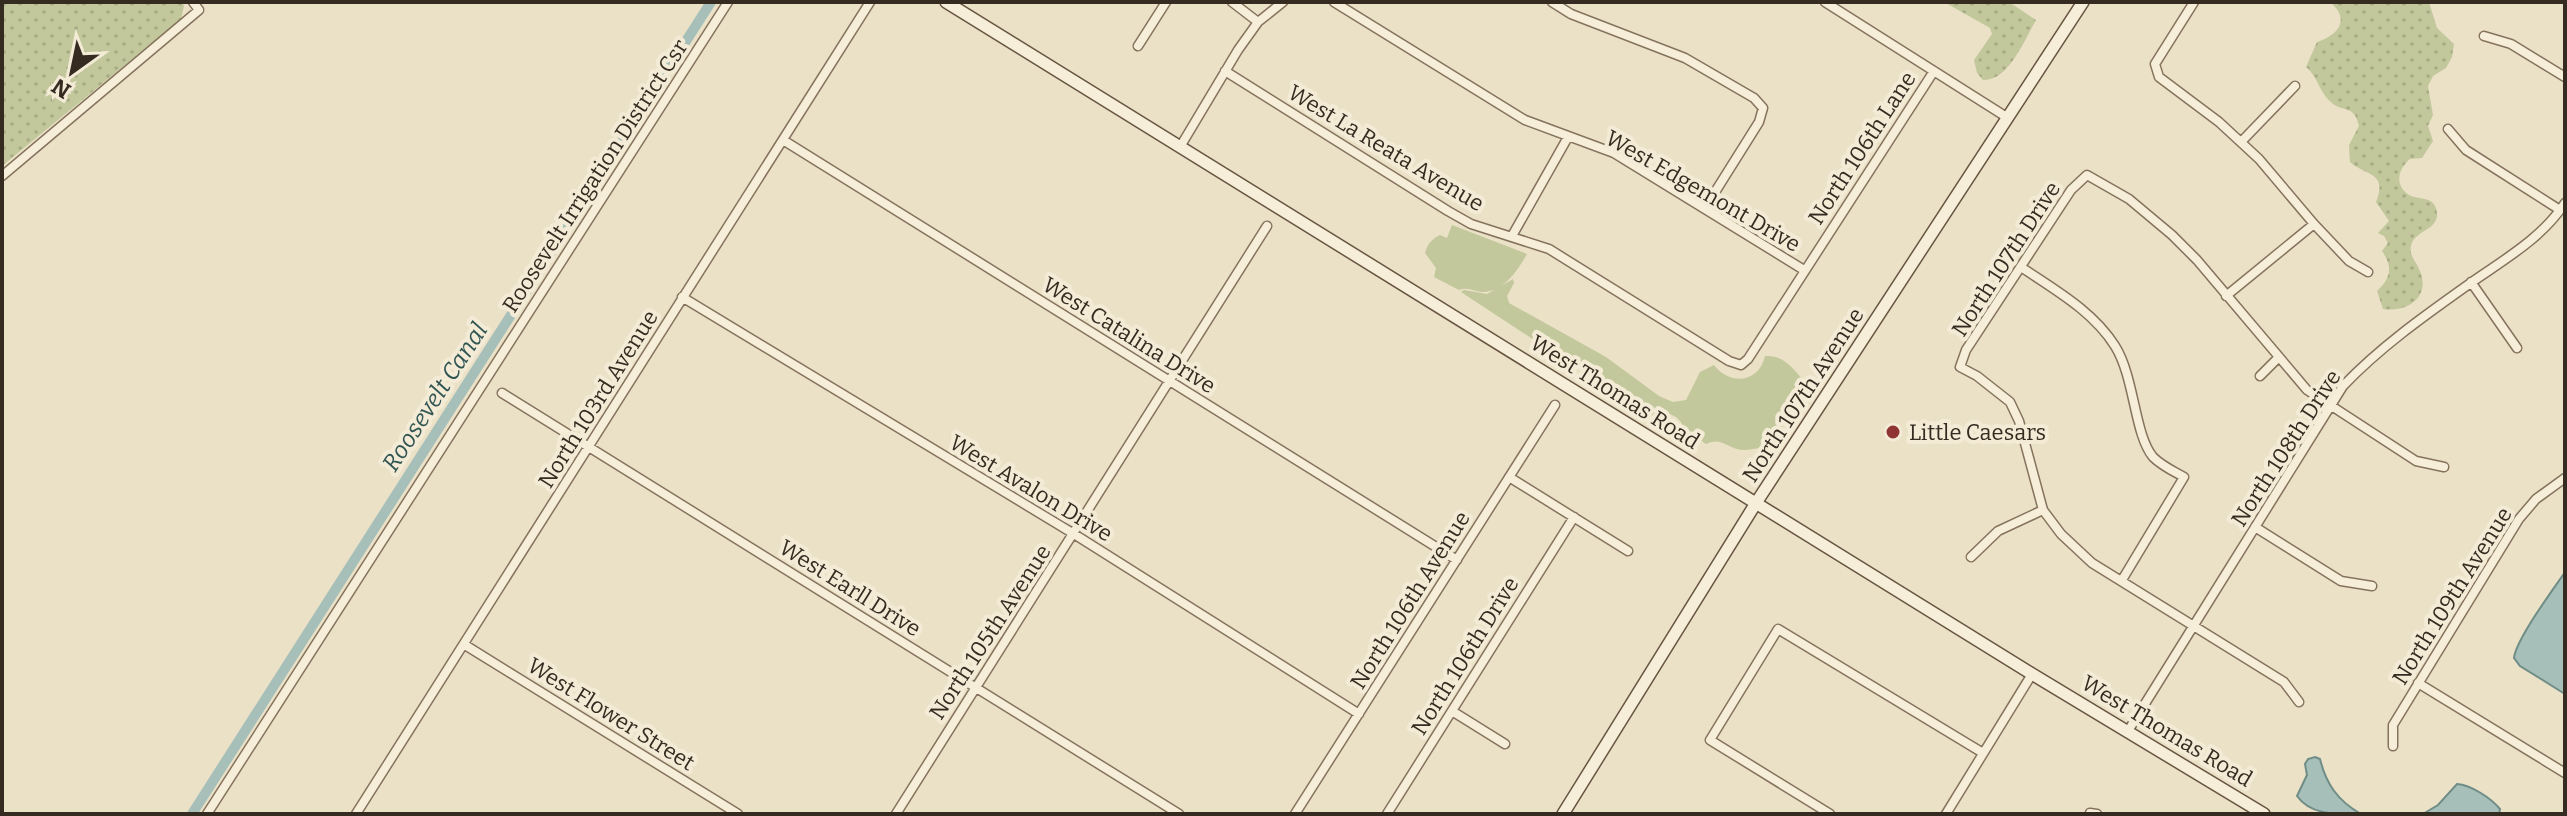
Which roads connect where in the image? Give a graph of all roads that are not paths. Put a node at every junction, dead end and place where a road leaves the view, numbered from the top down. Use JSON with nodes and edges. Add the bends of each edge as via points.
{"nodes":[{"id":1,"x":193,"y":2,"type":"edge"},
{"id":2,"x":728,"y":2,"type":"edge"},
{"id":3,"x":870,"y":2,"type":"edge"},
{"id":4,"x":946,"y":2,"type":"edge"},
{"id":5,"x":1166,"y":2,"type":"edge"},
{"id":6,"x":1232,"y":2,"type":"edge"},
{"id":7,"x":1283,"y":2,"type":"edge"},
{"id":8,"x":1334,"y":2,"type":"edge"},
{"id":9,"x":1552,"y":2,"type":"edge"},
{"id":10,"x":1825,"y":2,"type":"edge"},
{"id":11,"x":2083,"y":2,"type":"edge"},
{"id":12,"x":2194,"y":2,"type":"edge"},
{"id":13,"x":1258,"y":22,"type":"junction"},
{"id":14,"x":2484,"y":36,"type":"dead end"},
{"id":15,"x":1138,"y":46,"type":"dead end"},
{"id":16,"x":1225,"y":71,"type":"junction"},
{"id":17,"x":1934,"y":71,"type":"junction"},
{"id":18,"x":2565,"y":77,"type":"edge"},
{"id":19,"x":2295,"y":86,"type":"dead end"},
{"id":20,"x":2008,"y":118,"type":"junction"},
{"id":21,"x":2448,"y":129,"type":"dead end"},
{"id":22,"x":1568,"y":137,"type":"junction"},
{"id":23,"x":783,"y":140,"type":"junction"},
{"id":24,"x":2241,"y":142,"type":"junction"},
{"id":25,"x":1180,"y":147,"type":"junction"},
{"id":26,"x":2,"y":176,"type":"edge"},
{"id":27,"x":2563,"y":207,"type":"edge"},
{"id":28,"x":1705,"y":208,"type":"junction"},
{"id":29,"x":2314,"y":224,"type":"junction"},
{"id":30,"x":1267,"y":226,"type":"dead end"},
{"id":31,"x":1512,"y":236,"type":"junction"},
{"id":32,"x":2021,"y":267,"type":"junction"},
{"id":33,"x":1804,"y":270,"type":"junction"},
{"id":34,"x":2368,"y":272,"type":"dead end"},
{"id":35,"x":2471,"y":282,"type":"junction"},
{"id":36,"x":2226,"y":296,"type":"junction"},
{"id":37,"x":682,"y":297,"type":"junction"},
{"id":38,"x":2517,"y":348,"type":"dead end"},
{"id":39,"x":2279,"y":357,"type":"junction"},
{"id":40,"x":1741,"y":365,"type":"joint"},
{"id":41,"x":2260,"y":376,"type":"dead end"},
{"id":42,"x":1170,"y":381,"type":"junction"},
{"id":43,"x":502,"y":393,"type":"dead end"},
{"id":44,"x":1555,"y":405,"type":"dead end"},
{"id":45,"x":2330,"y":407,"type":"junction"},
{"id":46,"x":590,"y":447,"type":"junction"},
{"id":47,"x":2444,"y":467,"type":"dead end"},
{"id":48,"x":1509,"y":477,"type":"junction"},
{"id":49,"x":2565,"y":478,"type":"edge"},
{"id":50,"x":1756,"y":503,"type":"junction"},
{"id":51,"x":2043,"y":510,"type":"junction"},
{"id":52,"x":1574,"y":517,"type":"junction"},
{"id":53,"x":2255,"y":527,"type":"junction"},
{"id":54,"x":1074,"y":534,"type":"junction"},
{"id":55,"x":1628,"y":551,"type":"dead end"},
{"id":56,"x":1971,"y":557,"type":"dead end"},
{"id":57,"x":1457,"y":560,"type":"junction"},
{"id":58,"x":2122,"y":580,"type":"junction"},
{"id":59,"x":2372,"y":586,"type":"dead end"},
{"id":60,"x":2195,"y":625,"type":"junction"},
{"id":61,"x":465,"y":645,"type":"junction"},
{"id":62,"x":2032,"y":674,"type":"junction"},
{"id":63,"x":2418,"y":683,"type":"junction"},
{"id":64,"x":975,"y":687,"type":"junction"},
{"id":65,"x":2299,"y":702,"type":"dead end"},
{"id":66,"x":1452,"y":711,"type":"junction"},
{"id":67,"x":1359,"y":714,"type":"junction"},
{"id":68,"x":2128,"y":731,"type":"junction"},
{"id":69,"x":1505,"y":744,"type":"dead end"},
{"id":70,"x":2393,"y":746,"type":"dead end"},
{"id":71,"x":1983,"y":753,"type":"junction"},
{"id":72,"x":2565,"y":773,"type":"edge"},
{"id":73,"x":207,"y":814,"type":"edge"},
{"id":74,"x":356,"y":814,"type":"edge"},
{"id":75,"x":738,"y":814,"type":"edge"},
{"id":76,"x":896,"y":814,"type":"edge"},
{"id":77,"x":1179,"y":814,"type":"edge"},
{"id":78,"x":1295,"y":814,"type":"edge"},
{"id":79,"x":1387,"y":814,"type":"edge"},
{"id":80,"x":1563,"y":814,"type":"edge"},
{"id":81,"x":1830,"y":814,"type":"edge"},
{"id":82,"x":1946,"y":814,"type":"edge"},
{"id":83,"x":2264,"y":814,"type":"edge"}],
"edges":[{"from":1,"to":26,"type":"street","via":[[199,10]]},
{"from":2,"to":73,"type":"street","name":"Roosevelt Irrigation District Csr"},
{"from":3,"to":23,"type":"street","name":"North 103rd Avenue"},
{"from":4,"to":25,"type":"main road","name":"West Thomas Road"},
{"from":5,"to":15,"type":"street"},
{"from":6,"to":13,"type":"street"},
{"from":7,"to":13,"type":"street"},
{"from":8,"to":22,"type":"street","name":"West Edgemont Drive","via":[[1525,120]]},
{"from":9,"to":28,"type":"street","via":[[1685,58],[1763,108]]},
{"from":10,"to":17,"type":"street"},
{"from":11,"to":20,"type":"main road","name":"North 107th Avenue"},
{"from":12,"to":24,"type":"street","via":[[2155,64],[2159,77]]},
{"from":13,"to":16,"type":"street"},
{"from":14,"to":18,"type":"street","via":[[2511,44]]},
{"from":16,"to":25,"type":"street"},
{"from":16,"to":31,"type":"street","name":"West La Reata Avenue","via":[[1471,224]]},
{"from":17,"to":20,"type":"street"},
{"from":17,"to":33,"type":"street","name":"North 106th Lane"},
{"from":19,"to":24,"type":"street"},
{"from":20,"to":50,"type":"main road","name":"North 107th Avenue"},
{"from":21,"to":27,"type":"street","via":[[2466,150]]},
{"from":22,"to":28,"type":"street","name":"West Edgemont Drive","via":[[1614,153]]},
{"from":22,"to":31,"type":"street"},
{"from":23,"to":37,"type":"street","name":"North 103rd Avenue"},
{"from":23,"to":42,"type":"street","name":"West Catalina Drive"},
{"from":24,"to":29,"type":"street"},
{"from":25,"to":50,"type":"main road","name":"West Thomas Road"},
{"from":27,"to":35,"type":"street","name":"North 108th Drive","via":[[2523,247]]},
{"from":28,"to":33,"type":"street","name":"West Edgemont Drive"},
{"from":29,"to":34,"type":"street","via":[[2349,261]]},
{"from":29,"to":36,"type":"street"},
{"from":30,"to":42,"type":"street","name":"North 105th Avenue"},
{"from":31,"to":40,"type":"street","name":"West La Reata Avenue","via":[[1549,249]]},
{"from":32,"to":36,"type":"street","name":"North 107th Drive","via":[[2071,190],[2087,175],[2151,216]]},
{"from":32,"to":51,"type":"street","name":"North 107th Drive","via":[[1960,367],[2010,402]]},
{"from":32,"to":58,"type":"street","via":[[2075,303],[2115,346],[2128,373],[2144,441],[2164,467],[2184,477]]},
{"from":33,"to":40,"type":"street","name":"North 106th Lane"},
{"from":35,"to":38,"type":"street"},
{"from":35,"to":45,"type":"street","name":"North 108th Drive","via":[[2369,359]]},
{"from":36,"to":39,"type":"street"},
{"from":37,"to":46,"type":"street","name":"North 103rd Avenue"},
{"from":37,"to":54,"type":"street","name":"West Avalon Drive"},
{"from":39,"to":41,"type":"street"},
{"from":39,"to":45,"type":"street"},
{"from":42,"to":54,"type":"street","name":"North 105th Avenue"},
{"from":42,"to":57,"type":"street","name":"West Catalina Drive"},
{"from":43,"to":46,"type":"street","name":"West Earll Drive"},
{"from":44,"to":48,"type":"street","name":"North 106th Avenue"},
{"from":45,"to":47,"type":"street","via":[[2416,461]]},
{"from":45,"to":53,"type":"street","name":"North 108th Drive"},
{"from":46,"to":61,"type":"street","name":"North 103rd Avenue"},
{"from":46,"to":64,"type":"street","name":"West Earll Drive"},
{"from":48,"to":52,"type":"street"},
{"from":48,"to":57,"type":"street","name":"North 106th Avenue"},
{"from":49,"to":63,"type":"street","name":"North 109th Avenue","via":[[2519,519]]},
{"from":50,"to":62,"type":"main road","name":"West Thomas Road"},
{"from":50,"to":80,"type":"main road","name":"North 107th Avenue"},
{"from":51,"to":56,"type":"street","via":[[1998,531]]},
{"from":51,"to":58,"type":"street","via":[[2077,551]]},
{"from":52,"to":55,"type":"street"},
{"from":52,"to":66,"type":"street","name":"North 106th Drive"},
{"from":53,"to":59,"type":"street","via":[[2341,581]]},
{"from":53,"to":60,"type":"street","name":"North 108th Drive"},
{"from":54,"to":64,"type":"street","name":"North 105th Avenue"},
{"from":54,"to":67,"type":"street","name":"West Avalon Drive"},
{"from":57,"to":67,"type":"street","name":"North 106th Avenue"},
{"from":58,"to":60,"type":"street"},
{"from":60,"to":65,"type":"street","via":[[2284,682]]},
{"from":60,"to":68,"type":"street","name":"North 108th Drive"},
{"from":61,"to":74,"type":"street","name":"North 103rd Avenue"},
{"from":61,"to":75,"type":"street","name":"West Flower Street"},
{"from":62,"to":68,"type":"main road","name":"West Thomas Road"},
{"from":62,"to":71,"type":"street"},
{"from":63,"to":70,"type":"street","name":"North 109th Avenue","via":[[2393,725]]},
{"from":63,"to":72,"type":"street"},
{"from":64,"to":76,"type":"street","name":"North 105th Avenue"},
{"from":64,"to":77,"type":"street","name":"West Earll Drive"},
{"from":66,"to":69,"type":"street"},
{"from":66,"to":79,"type":"street","name":"North 106th Drive"},
{"from":67,"to":78,"type":"street","name":"North 106th Avenue"},
{"from":68,"to":83,"type":"main road","name":"West Thomas Road"},
{"from":71,"to":81,"type":"street","via":[[1778,629],[1710,740]]},
{"from":71,"to":82,"type":"street"}]}
